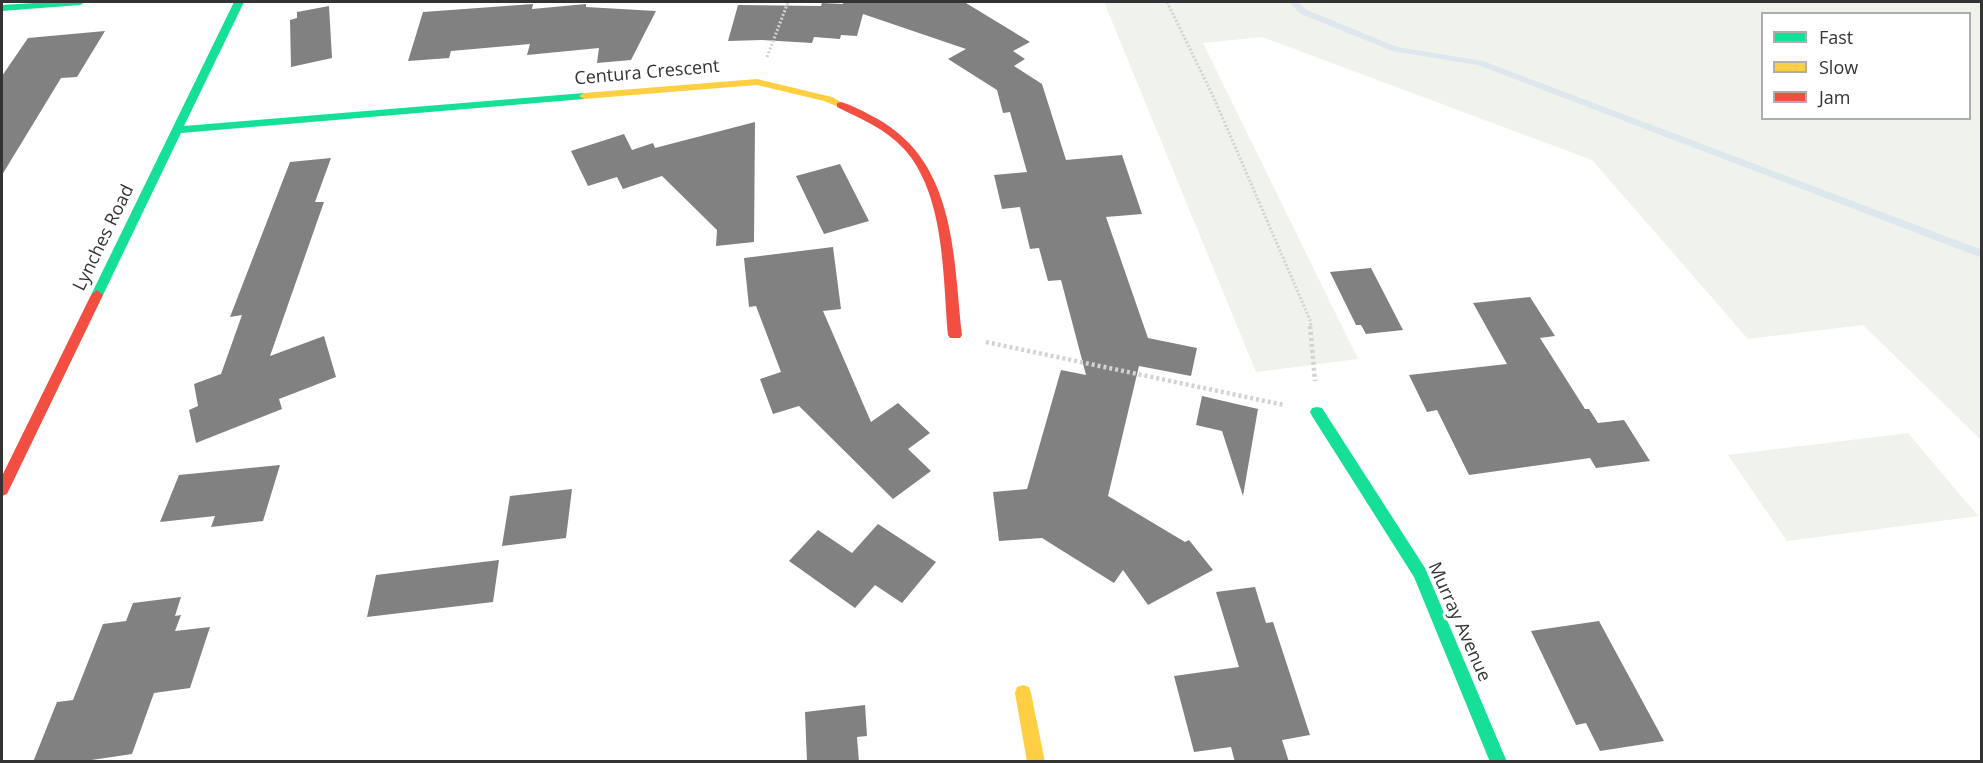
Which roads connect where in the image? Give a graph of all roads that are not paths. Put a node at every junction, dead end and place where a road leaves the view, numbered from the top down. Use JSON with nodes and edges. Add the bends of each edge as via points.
{"nodes":[{"id":1,"x":80,"y":2,"type":"edge"},
{"id":2,"x":239,"y":2,"type":"edge"},
{"id":3,"x":2,"y":8,"type":"edge"},
{"id":4,"x":177,"y":130,"type":"junction"},
{"id":5,"x":955,"y":335,"type":"dead end"},
{"id":6,"x":1317,"y":412,"type":"dead end"},
{"id":7,"x":2,"y":490,"type":"edge"},
{"id":8,"x":1023,"y":693,"type":"dead end"},
{"id":9,"x":1036,"y":762,"type":"edge"},
{"id":10,"x":1499,"y":762,"type":"edge"}],
"edges":[{"from":1,"to":3,"type":"street"},
{"from":2,"to":4,"type":"street","name":"Lynches Road"},
{"from":4,"to":5,"type":"street","name":"Centura Crescent","via":[[757,82],[828,99],[886,128],[918,157],[940,207]]},
{"from":4,"to":7,"type":"street","name":"Lynches Road"},
{"from":6,"to":10,"type":"street","name":"Murray Avenue","via":[[1420,573]]},
{"from":8,"to":9,"type":"street"}]}
